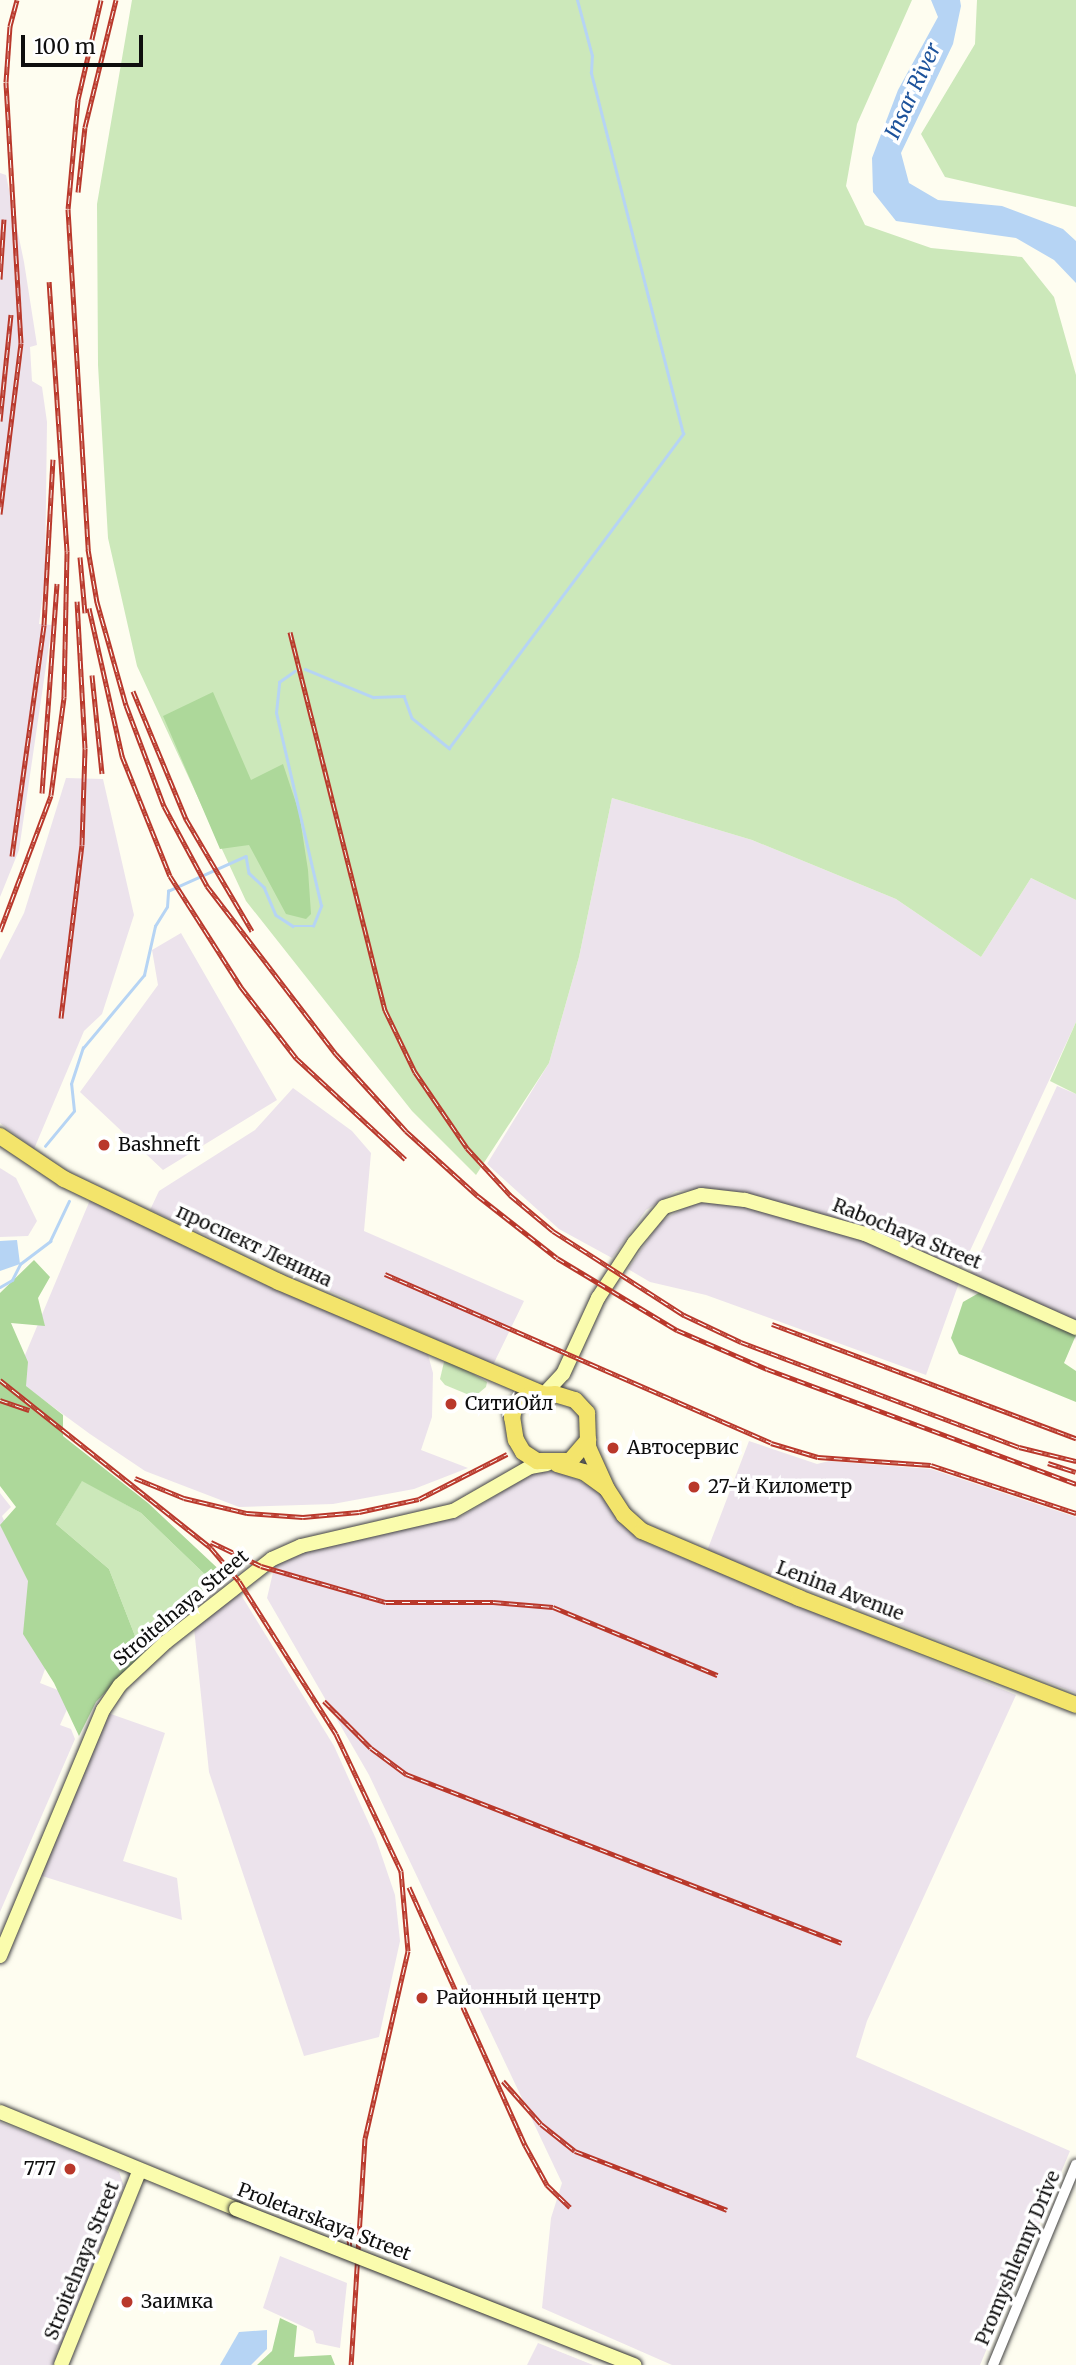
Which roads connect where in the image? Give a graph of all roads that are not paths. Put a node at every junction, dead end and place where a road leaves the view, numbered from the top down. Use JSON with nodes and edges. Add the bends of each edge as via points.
{"nodes":[{"id":1,"x":0,"y":1136,"type":"edge"},
{"id":2,"x":1076,"y":1328,"type":"edge"},
{"id":3,"x":563,"y":1374,"type":"junction"},
{"id":4,"x":499,"y":1378,"type":"junction"},
{"id":5,"x":544,"y":1393,"type":"junction"},
{"id":6,"x":575,"y":1400,"type":"junction"},
{"id":7,"x":512,"y":1418,"type":"junction"},
{"id":8,"x":516,"y":1440,"type":"junction"},
{"id":9,"x":588,"y":1440,"type":"junction"},
{"id":10,"x":551,"y":1464,"type":"junction"},
{"id":11,"x":506,"y":1480,"type":"junction"},
{"id":12,"x":607,"y":1489,"type":"junction"},
{"id":13,"x":1076,"y":1705,"type":"edge"},
{"id":14,"x":0,"y":1956,"type":"edge"},
{"id":15,"x":0,"y":2112,"type":"edge"},
{"id":16,"x":1076,"y":2165,"type":"edge"},
{"id":17,"x":139,"y":2172,"type":"junction"},
{"id":18,"x":61,"y":2365,"type":"edge"},
{"id":19,"x":635,"y":2365,"type":"edge"},
{"id":20,"x":993,"y":2365,"type":"edge"}],
"edges":[{"from":1,"to":4,"type":"main road","name":"проспект Ленина","via":[[64,1179],[323,1302]]},
{"from":2,"to":3,"type":"street","name":"Rabochaya Street","via":[[865,1234],[745,1200],[701,1195],[664,1207],[634,1243],[598,1297]]},
{"from":3,"to":5,"type":"street","name":"Rabochaya Street"},
{"from":3,"to":6,"type":"street","via":[[564,1386]]},
{"from":4,"to":5,"type":"main road","name":"проспект Ленина"},
{"from":4,"to":7,"type":"main road","via":[[510,1398]]},
{"from":5,"to":6,"type":"main road"},
{"from":5,"to":7,"type":"main road","via":[[520,1400]]},
{"from":6,"to":9,"type":"main road","via":[[587,1413]]},
{"from":7,"to":8,"type":"main road"},
{"from":8,"to":10,"type":"main road","via":[[529,1458]]},
{"from":8,"to":11,"type":"street","via":[[515,1466]]},
{"from":9,"to":10,"type":"main road","via":[[577,1457]]},
{"from":9,"to":12,"type":"main road"},
{"from":10,"to":11,"type":"street","name":"Stroitelnaya Street","via":[[530,1467]]},
{"from":10,"to":12,"type":"main road","via":[[584,1472]]},
{"from":11,"to":14,"type":"street","name":"Stroitelnaya Street","via":[[453,1511],[302,1546],[272,1559],[166,1642],[120,1685],[103,1710]]},
{"from":12,"to":13,"type":"main road","name":"Lenina Avenue","via":[[632,1524],[670,1546]]},
{"from":15,"to":17,"type":"street","name":"Proletarskaya Street"},
{"from":16,"to":20,"type":"street","name":"Promyshlenny Drive"},
{"from":17,"to":18,"type":"street","name":"Stroitelnaya Street"},
{"from":17,"to":19,"type":"street","name":"Proletarskaya Street","bridge":true}]}
